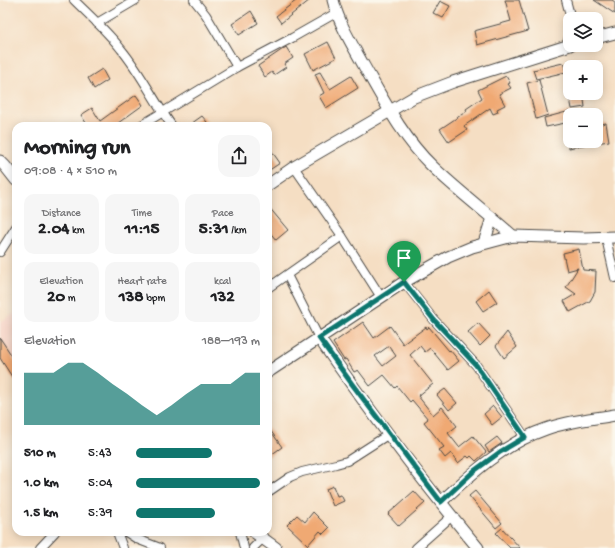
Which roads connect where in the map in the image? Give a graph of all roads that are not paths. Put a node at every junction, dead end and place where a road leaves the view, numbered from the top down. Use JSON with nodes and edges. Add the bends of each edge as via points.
{"nodes":[{"id":1,"x":74,"y":0,"type":"edge"},
{"id":2,"x":136,"y":0,"type":"edge"},
{"id":3,"x":194,"y":0,"type":"edge"},
{"id":4,"x":333,"y":0,"type":"edge"},
{"id":5,"x":566,"y":0,"type":"edge"},
{"id":6,"x":569,"y":12,"type":"edge"},
{"id":7,"x":336,"y":13,"type":"junction"},
{"id":8,"x":97,"y":22,"type":"junction"},
{"id":9,"x":615,"y":33,"type":"edge"},
{"id":10,"x":603,"y":36,"type":"edge"},
{"id":11,"x":563,"y":47,"type":"edge"},
{"id":12,"x":236,"y":67,"type":"junction"},
{"id":13,"x":389,"y":110,"type":"junction"},
{"id":14,"x":162,"y":112,"type":"junction"},
{"id":15,"x":146,"y":122,"type":"edge"},
{"id":16,"x":169,"y":122,"type":"edge"},
{"id":17,"x":0,"y":161,"type":"edge"},
{"id":18,"x":294,"y":167,"type":"junction"},
{"id":19,"x":12,"y":175,"type":"edge"},
{"id":20,"x":272,"y":182,"type":"edge"},
{"id":21,"x":492,"y":218,"type":"junction"},
{"id":22,"x":12,"y":233,"type":"edge"},
{"id":23,"x":342,"y":236,"type":"junction"},
{"id":24,"x":513,"y":236,"type":"junction"},
{"id":25,"x":611,"y":237,"type":"edge"},
{"id":26,"x":484,"y":243,"type":"junction"},
{"id":27,"x":0,"y":252,"type":"edge"},
{"id":28,"x":287,"y":274,"type":"junction"},
{"id":29,"x":615,"y":278,"type":"edge"},
{"id":30,"x":404,"y":282,"type":"junction"},
{"id":31,"x":272,"y":285,"type":"edge"},
{"id":32,"x":381,"y":296,"type":"junction"},
{"id":33,"x":319,"y":338,"type":"junction"},
{"id":34,"x":272,"y":369,"type":"edge"},
{"id":35,"x":615,"y":415,"type":"edge"},
{"id":36,"x":389,"y":434,"type":"junction"},
{"id":37,"x":525,"y":437,"type":"junction"},
{"id":38,"x":272,"y":489,"type":"edge"},
{"id":39,"x":441,"y":502,"type":"junction"},
{"id":40,"x":452,"y":516,"type":"junction"},
{"id":41,"x":51,"y":536,"type":"edge"},
{"id":42,"x":119,"y":536,"type":"edge"},
{"id":43,"x":132,"y":536,"type":"edge"},
{"id":44,"x":241,"y":536,"type":"edge"},
{"id":45,"x":258,"y":536,"type":"edge"},
{"id":46,"x":259,"y":536,"type":"edge"},
{"id":47,"x":40,"y":548,"type":"edge"},
{"id":48,"x":122,"y":548,"type":"edge"},
{"id":49,"x":160,"y":548,"type":"edge"},
{"id":50,"x":244,"y":548,"type":"edge"},
{"id":51,"x":254,"y":548,"type":"edge"},
{"id":52,"x":276,"y":548,"type":"edge"},
{"id":53,"x":416,"y":548,"type":"edge"},
{"id":54,"x":478,"y":548,"type":"edge"}],
"edges":[{"from":1,"to":8,"type":"street"},
{"from":2,"to":8,"type":"street"},
{"from":3,"to":12,"type":"street","via":[[206,15]]},
{"from":4,"to":7,"type":"street"},
{"from":5,"to":6,"type":"street"},
{"from":7,"to":12,"type":"street"},
{"from":7,"to":13,"type":"street"},
{"from":8,"to":14,"type":"street","via":[[140,75]]},
{"from":9,"to":10,"type":"street"},
{"from":11,"to":13,"type":"street","via":[[438,88]]},
{"from":12,"to":14,"type":"street"},
{"from":13,"to":18,"type":"street"},
{"from":13,"to":21,"type":"street","via":[[432,166]]},
{"from":14,"to":15,"type":"street"},
{"from":14,"to":16,"type":"street"},
{"from":17,"to":19,"type":"street"},
{"from":18,"to":20,"type":"street"},
{"from":18,"to":23,"type":"street"},
{"from":21,"to":24,"type":"street"},
{"from":21,"to":26,"type":"street"},
{"from":22,"to":27,"type":"street"},
{"from":23,"to":28,"type":"street"},
{"from":23,"to":32,"type":"street"},
{"from":24,"to":25,"type":"street"},
{"from":24,"to":26,"type":"street"},
{"from":25,"to":29,"type":"street"},
{"from":26,"to":30,"type":"street","via":[[448,257]]},
{"from":28,"to":31,"type":"street"},
{"from":28,"to":33,"type":"street"},
{"from":30,"to":32,"type":"street"},
{"from":30,"to":37,"type":"street","via":[[434,320],[476,365]]},
{"from":32,"to":33,"type":"street"},
{"from":33,"to":34,"type":"street"},
{"from":33,"to":36,"type":"street"},
{"from":35,"to":37,"type":"street","via":[[561,424]]},
{"from":36,"to":38,"type":"street","via":[[346,461],[302,472]]},
{"from":36,"to":39,"type":"street"},
{"from":37,"to":39,"type":"street","via":[[474,471]]},
{"from":39,"to":40,"type":"street"},
{"from":40,"to":53,"type":"street"},
{"from":40,"to":54,"type":"street"},
{"from":41,"to":47,"type":"street"},
{"from":42,"to":48,"type":"street"},
{"from":43,"to":49,"type":"street"},
{"from":44,"to":50,"type":"street"},
{"from":45,"to":51,"type":"street"},
{"from":46,"to":52,"type":"street"}]}
